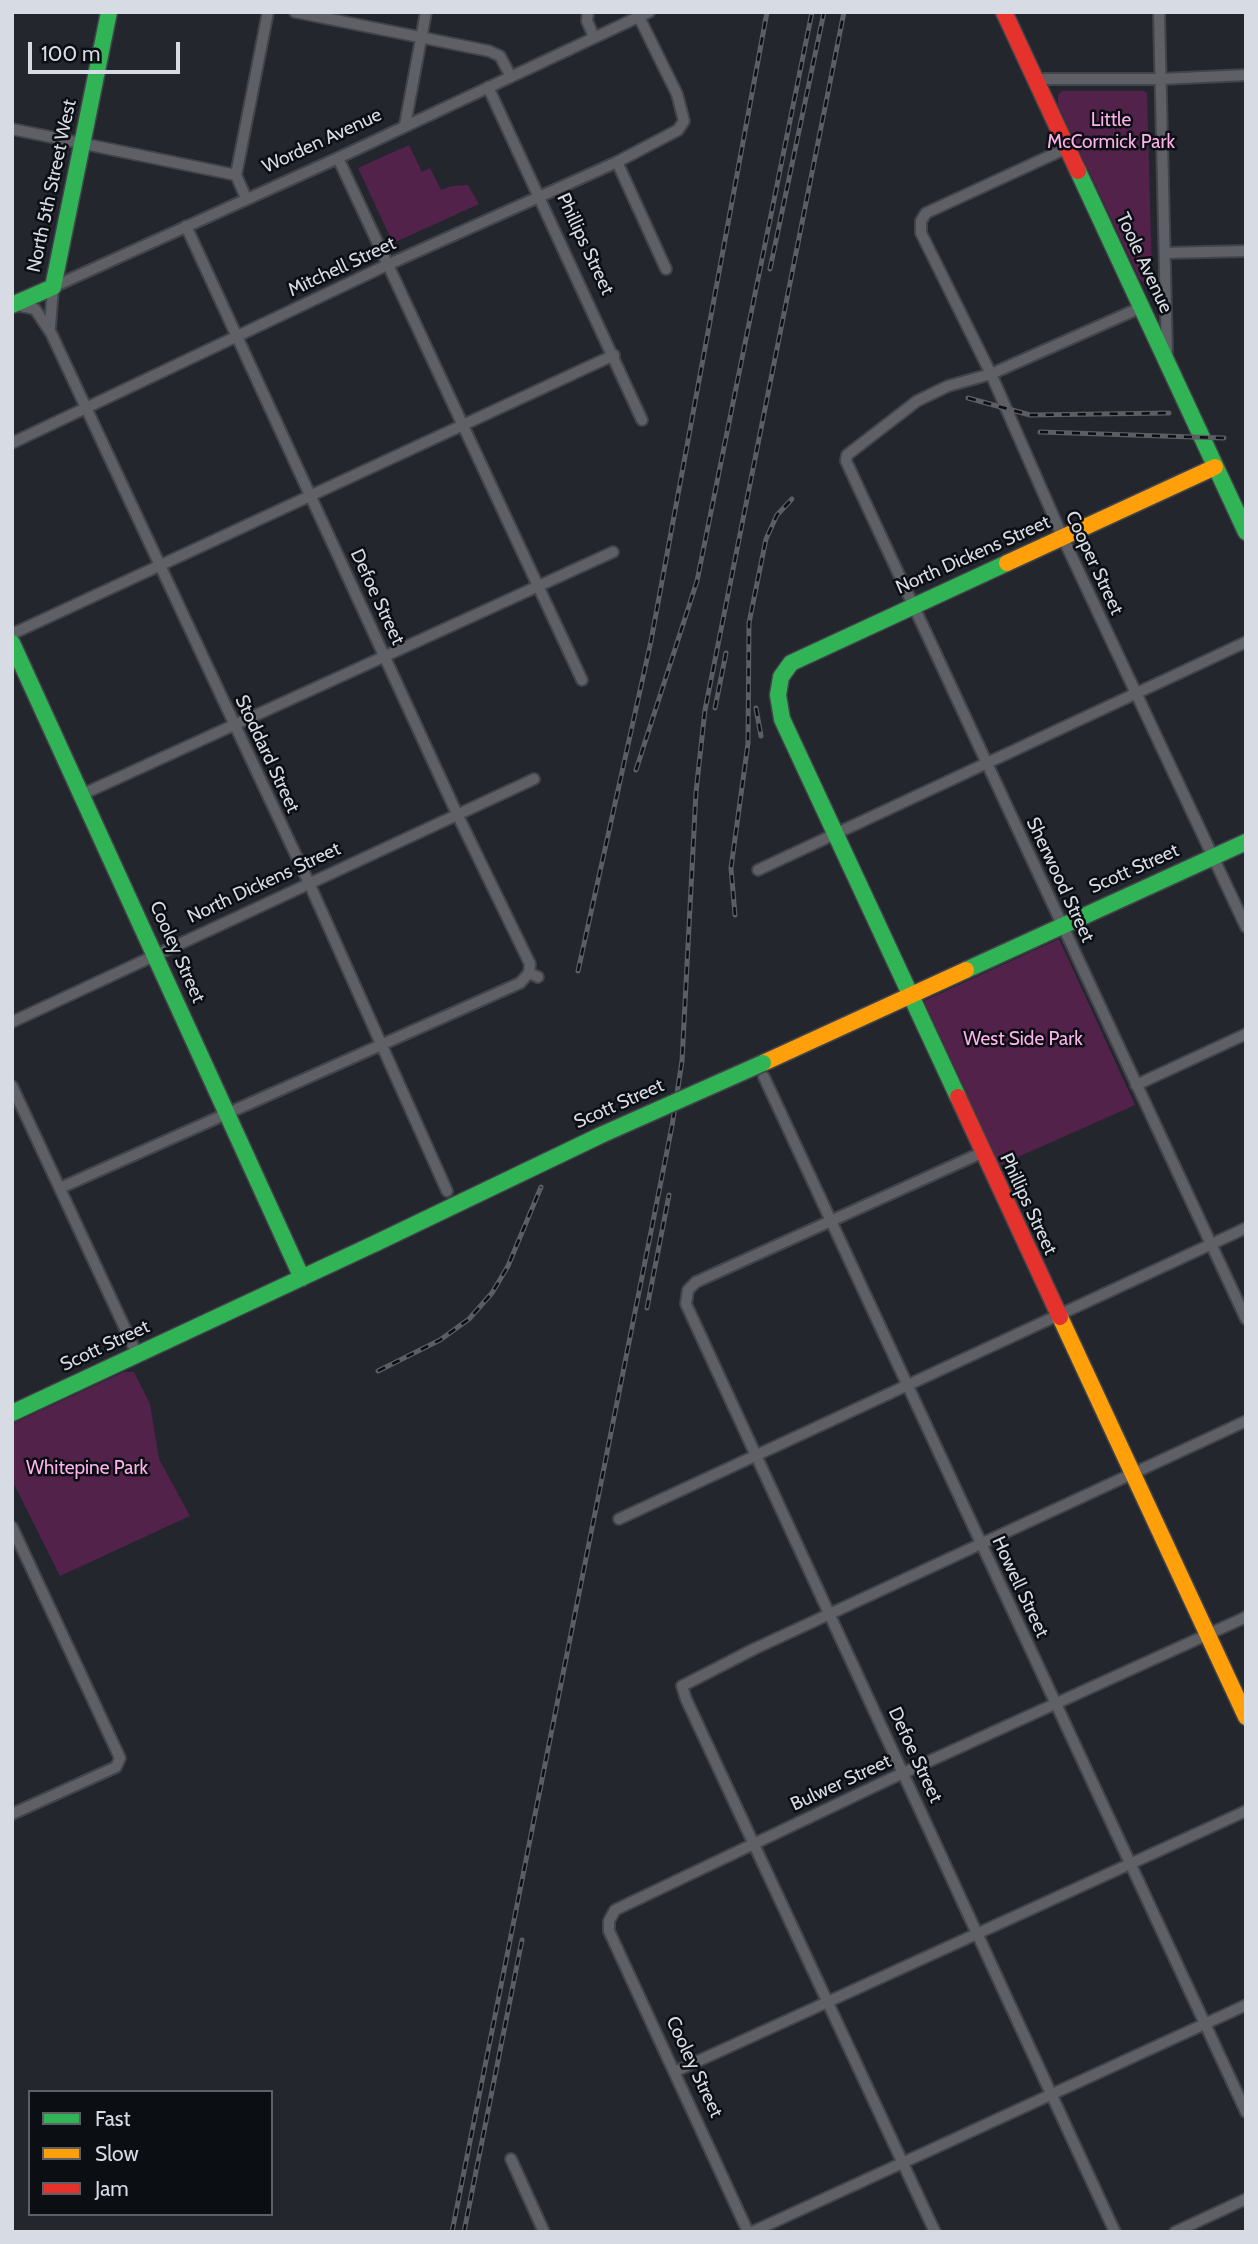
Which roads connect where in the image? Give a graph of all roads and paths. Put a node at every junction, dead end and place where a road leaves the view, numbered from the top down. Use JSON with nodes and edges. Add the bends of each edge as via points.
{"nodes":[{"id":1,"x":108,"y":12,"type":"edge"},
{"id":2,"x":268,"y":12,"type":"edge"},
{"id":3,"x":295,"y":12,"type":"edge"},
{"id":4,"x":426,"y":12,"type":"edge"},
{"id":5,"x":588,"y":12,"type":"edge"},
{"id":6,"x":1004,"y":12,"type":"edge"},
{"id":7,"x":1159,"y":12,"type":"edge"},
{"id":8,"x":644,"y":15,"type":"edge"},
{"id":9,"x":594,"y":37,"type":"junction"},
{"id":10,"x":421,"y":38,"type":"junction"},
{"id":11,"x":510,"y":75,"type":"junction"},
{"id":12,"x":1246,"y":75,"type":"edge"},
{"id":13,"x":1034,"y":79,"type":"junction"},
{"id":14,"x":1161,"y":79,"type":"junction"},
{"id":15,"x":488,"y":87,"type":"junction"},
{"id":16,"x":405,"y":125,"type":"junction"},
{"id":17,"x":12,"y":129,"type":"edge"},
{"id":18,"x":82,"y":145,"type":"junction"},
{"id":19,"x":1067,"y":148,"type":"junction"},
{"id":20,"x":338,"y":158,"type":"junction"},
{"id":21,"x":617,"y":162,"type":"junction"},
{"id":22,"x":236,"y":175,"type":"junction"},
{"id":23,"x":246,"y":198,"type":"junction"},
{"id":24,"x":540,"y":198,"type":"junction"},
{"id":25,"x":186,"y":226,"type":"junction"},
{"id":26,"x":1246,"y":251,"type":"edge"},
{"id":27,"x":1165,"y":253,"type":"junction"},
{"id":28,"x":387,"y":265,"type":"junction"},
{"id":29,"x":666,"y":269,"type":"dead end"},
{"id":30,"x":53,"y":287,"type":"junction"},
{"id":31,"x":13,"y":305,"type":"edge"},
{"id":32,"x":1142,"y":307,"type":"junction"},
{"id":33,"x":51,"y":333,"type":"junction"},
{"id":34,"x":236,"y":336,"type":"junction"},
{"id":35,"x":614,"y":355,"type":"junction"},
{"id":36,"x":1167,"y":361,"type":"junction"},
{"id":37,"x":991,"y":374,"type":"junction"},
{"id":38,"x":85,"y":407,"type":"junction"},
{"id":39,"x":642,"y":420,"type":"dead end"},
{"id":40,"x":460,"y":424,"type":"junction"},
{"id":41,"x":12,"y":443,"type":"edge"},
{"id":42,"x":1215,"y":467,"type":"junction"},
{"id":43,"x":311,"y":494,"type":"junction"},
{"id":44,"x":1246,"y":532,"type":"edge"},
{"id":45,"x":1063,"y":538,"type":"junction"},
{"id":46,"x":613,"y":552,"type":"dead end"},
{"id":47,"x":160,"y":565,"type":"junction"},
{"id":48,"x":537,"y":586,"type":"junction"},
{"id":49,"x":913,"y":605,"type":"junction"},
{"id":50,"x":12,"y":634,"type":"edge"},
{"id":51,"x":1246,"y":642,"type":"edge"},
{"id":52,"x":12,"y":643,"type":"edge"},
{"id":53,"x":385,"y":657,"type":"junction"},
{"id":54,"x":582,"y":680,"type":"dead end"},
{"id":55,"x":1135,"y":693,"type":"junction"},
{"id":56,"x":779,"y":707,"type":"joint"},
{"id":57,"x":235,"y":726,"type":"junction"},
{"id":58,"x":987,"y":765,"type":"junction"},
{"id":59,"x":534,"y":779,"type":"dead end"},
{"id":60,"x":83,"y":794,"type":"junction"},
{"id":61,"x":458,"y":816,"type":"junction"},
{"id":62,"x":836,"y":834,"type":"junction"},
{"id":63,"x":1246,"y":842,"type":"edge"},
{"id":64,"x":1213,"y":857,"type":"junction"},
{"id":65,"x":758,"y":870,"type":"dead end"},
{"id":66,"x":309,"y":883,"type":"junction"},
{"id":67,"x":1062,"y":926,"type":"junction"},
{"id":68,"x":1246,"y":926,"type":"edge"},
{"id":69,"x":157,"y":957,"type":"junction"},
{"id":70,"x":911,"y":995,"type":"junction"},
{"id":71,"x":12,"y":1022,"type":"edge"},
{"id":72,"x":1246,"y":1034,"type":"edge"},
{"id":73,"x":383,"y":1046,"type":"junction"},
{"id":74,"x":763,"y":1070,"type":"junction"},
{"id":75,"x":1136,"y":1085,"type":"junction"},
{"id":76,"x":12,"y":1086,"type":"edge"},
{"id":77,"x":226,"y":1115,"type":"junction"},
{"id":78,"x":981,"y":1153,"type":"junction"},
{"id":79,"x":60,"y":1188,"type":"junction"},
{"id":80,"x":447,"y":1191,"type":"dead end"},
{"id":81,"x":832,"y":1222,"type":"junction"},
{"id":82,"x":1246,"y":1228,"type":"edge"},
{"id":83,"x":1211,"y":1245,"type":"junction"},
{"id":84,"x":302,"y":1278,"type":"junction"},
{"id":85,"x":1058,"y":1317,"type":"junction"},
{"id":86,"x":1246,"y":1319,"type":"edge"},
{"id":87,"x":137,"y":1354,"type":"junction"},
{"id":88,"x":908,"y":1385,"type":"junction"},
{"id":89,"x":12,"y":1413,"type":"edge"},
{"id":90,"x":1246,"y":1421,"type":"edge"},
{"id":91,"x":755,"y":1455,"type":"junction"},
{"id":92,"x":1133,"y":1474,"type":"junction"},
{"id":93,"x":619,"y":1519,"type":"dead end"},
{"id":94,"x":12,"y":1528,"type":"edge"},
{"id":95,"x":981,"y":1543,"type":"junction"},
{"id":96,"x":830,"y":1614,"type":"junction"},
{"id":97,"x":1246,"y":1617,"type":"edge"},
{"id":98,"x":1209,"y":1634,"type":"junction"},
{"id":99,"x":1055,"y":1704,"type":"junction"},
{"id":100,"x":1246,"y":1717,"type":"edge"},
{"id":101,"x":904,"y":1773,"type":"junction"},
{"id":102,"x":1246,"y":1811,"type":"edge"},
{"id":103,"x":12,"y":1814,"type":"edge"},
{"id":104,"x":753,"y":1843,"type":"junction"},
{"id":105,"x":1130,"y":1863,"type":"junction"},
{"id":106,"x":610,"y":1918,"type":"joint"},
{"id":107,"x":978,"y":1935,"type":"junction"},
{"id":108,"x":827,"y":2003,"type":"junction"},
{"id":109,"x":1246,"y":2005,"type":"edge"},
{"id":110,"x":1205,"y":2024,"type":"junction"},
{"id":111,"x":674,"y":2072,"type":"junction"},
{"id":112,"x":1052,"y":2095,"type":"junction"},
{"id":113,"x":1246,"y":2112,"type":"edge"},
{"id":114,"x":511,"y":2159,"type":"dead end"},
{"id":115,"x":902,"y":2164,"type":"junction"},
{"id":116,"x":1246,"y":2199,"type":"edge"},
{"id":117,"x":544,"y":2232,"type":"edge"},
{"id":118,"x":750,"y":2232,"type":"edge"},
{"id":119,"x":935,"y":2232,"type":"edge"},
{"id":120,"x":1115,"y":2232,"type":"edge"},
{"id":121,"x":1175,"y":2232,"type":"edge"}],
"edges":[{"from":1,"to":18,"type":"street","name":"North 5th Street West"},
{"from":2,"to":22,"type":"street"},
{"from":3,"to":10,"type":"street"},
{"from":4,"to":10,"type":"street"},
{"from":5,"to":9,"type":"street"},
{"from":6,"to":13,"type":"street","name":"Toole Avenue"},
{"from":7,"to":14,"type":"street"},
{"from":8,"to":9,"type":"street","name":"Worden Avenue"},
{"from":8,"to":21,"type":"street","name":"Mitchell Street","via":[[684,121],[678,130]]},
{"from":9,"to":11,"type":"street","name":"Worden Avenue"},
{"from":10,"to":11,"type":"street","via":[[497,53]]},
{"from":10,"to":16,"type":"street"},
{"from":11,"to":15,"type":"street","name":"Worden Avenue"},
{"from":12,"to":14,"type":"street"},
{"from":13,"to":14,"type":"street"},
{"from":13,"to":19,"type":"street","name":"Toole Avenue"},
{"from":14,"to":27,"type":"street"},
{"from":15,"to":16,"type":"street","name":"Worden Avenue"},
{"from":15,"to":24,"type":"street","name":"Phillips Street"},
{"from":16,"to":20,"type":"street","name":"Worden Avenue"},
{"from":17,"to":18,"type":"street"},
{"from":18,"to":22,"type":"street"},
{"from":18,"to":30,"type":"street","name":"North 5th Street West"},
{"from":19,"to":32,"type":"street","name":"Toole Avenue"},
{"from":19,"to":37,"type":"street","name":"Cooper Street","via":[[926,213],[921,221],[922,235]]},
{"from":20,"to":23,"type":"street","name":"Worden Avenue"},
{"from":20,"to":28,"type":"street"},
{"from":21,"to":24,"type":"street","name":"Mitchell Street"},
{"from":21,"to":29,"type":"street"},
{"from":22,"to":23,"type":"street"},
{"from":23,"to":25,"type":"street","name":"Worden Avenue"},
{"from":24,"to":28,"type":"street","name":"Mitchell Street"},
{"from":24,"to":35,"type":"street","name":"Phillips Street"},
{"from":25,"to":30,"type":"street","name":"Worden Avenue"},
{"from":25,"to":34,"type":"street","name":"Defoe Street"},
{"from":26,"to":27,"type":"street"},
{"from":27,"to":36,"type":"street"},
{"from":28,"to":34,"type":"street","name":"Mitchell Street"},
{"from":28,"to":40,"type":"street"},
{"from":30,"to":31,"type":"street","name":"Worden Avenue"},
{"from":30,"to":33,"type":"street","name":"Stoddard Street","via":[[48,313]]},
{"from":31,"to":33,"type":"street","name":"Stoddard Street","via":[[35,309]]},
{"from":32,"to":36,"type":"street","name":"Toole Avenue"},
{"from":32,"to":37,"type":"street"},
{"from":33,"to":38,"type":"street","name":"Stoddard Street"},
{"from":34,"to":38,"type":"street","name":"Mitchell Street"},
{"from":34,"to":43,"type":"street","name":"Defoe Street"},
{"from":35,"to":39,"type":"street","name":"Phillips Street"},
{"from":35,"to":40,"type":"street"},
{"from":36,"to":42,"type":"street","name":"Toole Avenue"},
{"from":37,"to":45,"type":"street","name":"Cooper Street"},
{"from":37,"to":49,"type":"street","name":"Sherwood Street","via":[[917,401],[848,455],[846,461]]},
{"from":38,"to":41,"type":"street","name":"Mitchell Street"},
{"from":38,"to":47,"type":"street","name":"Stoddard Street"},
{"from":40,"to":43,"type":"street"},
{"from":40,"to":48,"type":"street"},
{"from":42,"to":44,"type":"street","name":"Toole Avenue"},
{"from":42,"to":45,"type":"street","name":"North Dickens Street"},
{"from":43,"to":47,"type":"street"},
{"from":43,"to":53,"type":"street","name":"Defoe Street"},
{"from":45,"to":49,"type":"street","name":"North Dickens Street"},
{"from":45,"to":55,"type":"street","name":"Cooper Street"},
{"from":46,"to":48,"type":"street"},
{"from":47,"to":50,"type":"street"},
{"from":47,"to":57,"type":"street","name":"Stoddard Street"},
{"from":48,"to":53,"type":"street"},
{"from":48,"to":54,"type":"street"},
{"from":49,"to":56,"type":"street","name":"North Dickens Street","via":[[791,663],[779,685]]},
{"from":49,"to":58,"type":"street","name":"Sherwood Street"},
{"from":51,"to":55,"type":"street"},
{"from":52,"to":60,"type":"street","name":"Cooley Street"},
{"from":53,"to":57,"type":"street"},
{"from":53,"to":61,"type":"street","name":"Defoe Street"},
{"from":55,"to":58,"type":"street"},
{"from":55,"to":64,"type":"street","name":"Cooper Street"},
{"from":56,"to":62,"type":"street","name":"Phillips Street"},
{"from":57,"to":60,"type":"street"},
{"from":57,"to":66,"type":"street","name":"Stoddard Street"},
{"from":58,"to":62,"type":"street"},
{"from":58,"to":67,"type":"street","name":"Sherwood Street"},
{"from":59,"to":61,"type":"street","name":"North Dickens Street"},
{"from":60,"to":69,"type":"street","name":"Cooley Street"},
{"from":61,"to":66,"type":"street","name":"North Dickens Street"},
{"from":61,"to":73,"type":"street","name":"Defoe Street","via":[[533,975]]},
{"from":62,"to":65,"type":"street"},
{"from":62,"to":70,"type":"street","name":"Phillips Street"},
{"from":63,"to":64,"type":"street","name":"Scott Street"},
{"from":64,"to":67,"type":"street","name":"Scott Street"},
{"from":64,"to":68,"type":"street","name":"Cooper Street"},
{"from":66,"to":69,"type":"street","name":"North Dickens Street"},
{"from":66,"to":73,"type":"street","name":"Stoddard Street"},
{"from":67,"to":70,"type":"street","name":"Scott Street"},
{"from":67,"to":75,"type":"street","name":"Sherwood Street"},
{"from":69,"to":71,"type":"street","name":"North Dickens Street"},
{"from":69,"to":77,"type":"street","name":"Cooley Street"},
{"from":70,"to":74,"type":"street","name":"Scott Street"},
{"from":70,"to":78,"type":"street","name":"Phillips Street"},
{"from":72,"to":75,"type":"street"},
{"from":73,"to":77,"type":"street"},
{"from":73,"to":80,"type":"street","name":"Stoddard Street"},
{"from":74,"to":81,"type":"street","name":"Howell Street"},
{"from":74,"to":84,"type":"street","name":"Scott Street","bridge":true,"via":[[601,1135]]},
{"from":75,"to":83,"type":"street","name":"Sherwood Street"},
{"from":76,"to":79,"type":"street"},
{"from":77,"to":79,"type":"street"},
{"from":77,"to":84,"type":"street","name":"Cooley Street"},
{"from":78,"to":81,"type":"street"},
{"from":78,"to":85,"type":"street","name":"Phillips Street"},
{"from":79,"to":87,"type":"street"},
{"from":81,"to":88,"type":"street","name":"Howell Street"},
{"from":81,"to":91,"type":"street","name":"Defoe Street","via":[[696,1282],[687,1294],[688,1311]]},
{"from":82,"to":83,"type":"street"},
{"from":83,"to":85,"type":"street"},
{"from":83,"to":86,"type":"street","name":"Sherwood Street"},
{"from":84,"to":87,"type":"street","name":"Scott Street"},
{"from":85,"to":88,"type":"street"},
{"from":85,"to":92,"type":"street","name":"Phillips Street"},
{"from":87,"to":89,"type":"street","name":"Scott Street"},
{"from":88,"to":91,"type":"street"},
{"from":88,"to":95,"type":"street","name":"Howell Street"},
{"from":90,"to":92,"type":"street"},
{"from":91,"to":93,"type":"street"},
{"from":91,"to":96,"type":"street","name":"Defoe Street"},
{"from":92,"to":95,"type":"street"},
{"from":92,"to":98,"type":"street","name":"Phillips Street"},
{"from":94,"to":103,"type":"street","via":[[120,1758],[116,1767]]},
{"from":95,"to":96,"type":"street"},
{"from":95,"to":99,"type":"street","name":"Howell Street"},
{"from":96,"to":101,"type":"street","name":"Defoe Street"},
{"from":96,"to":104,"type":"street","via":[[682,1686]]},
{"from":97,"to":98,"type":"street","name":"Bulwer Street"},
{"from":98,"to":99,"type":"street","name":"Bulwer Street"},
{"from":98,"to":100,"type":"street","name":"Phillips Street"},
{"from":99,"to":101,"type":"street","name":"Bulwer Street"},
{"from":99,"to":105,"type":"street","name":"Howell Street"},
{"from":101,"to":104,"type":"street","name":"Bulwer Street"},
{"from":101,"to":107,"type":"street","name":"Defoe Street"},
{"from":102,"to":105,"type":"street"},
{"from":104,"to":106,"type":"street","name":"Bulwer Street","via":[[621,1905]]},
{"from":104,"to":108,"type":"street"},
{"from":105,"to":107,"type":"street"},
{"from":105,"to":110,"type":"street","name":"Howell Street"},
{"from":106,"to":111,"type":"street","name":"Cooley Street","via":[[609,1931]]},
{"from":107,"to":108,"type":"street"},
{"from":107,"to":112,"type":"street","name":"Defoe Street"},
{"from":108,"to":111,"type":"street"},
{"from":108,"to":115,"type":"street"},
{"from":109,"to":110,"type":"street"},
{"from":110,"to":112,"type":"street"},
{"from":110,"to":113,"type":"street","name":"Howell Street"},
{"from":111,"to":118,"type":"street","name":"Cooley Street"},
{"from":112,"to":115,"type":"street"},
{"from":112,"to":120,"type":"street","name":"Defoe Street"},
{"from":114,"to":117,"type":"street"},
{"from":115,"to":118,"type":"street"},
{"from":115,"to":119,"type":"street"},
{"from":116,"to":121,"type":"street"}]}
